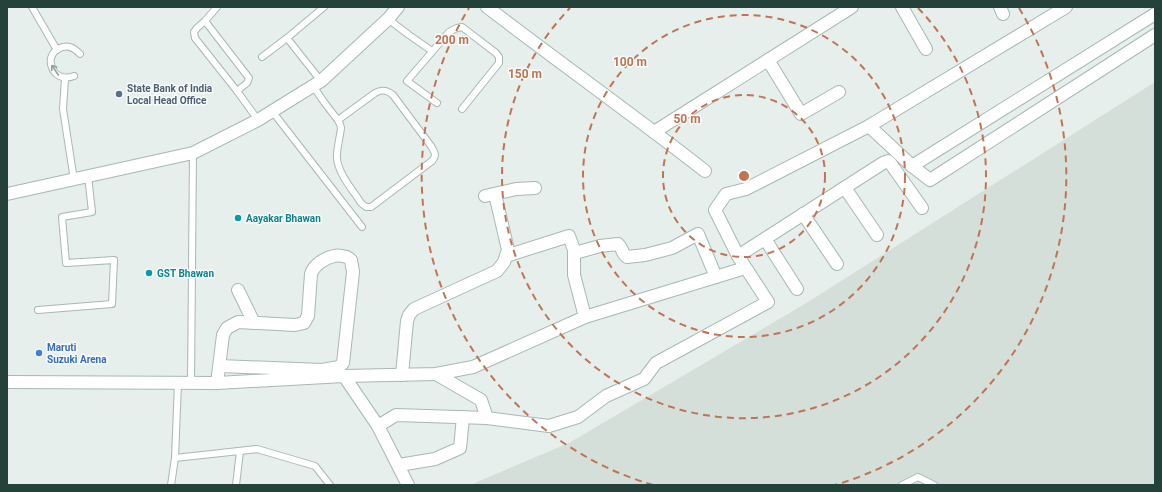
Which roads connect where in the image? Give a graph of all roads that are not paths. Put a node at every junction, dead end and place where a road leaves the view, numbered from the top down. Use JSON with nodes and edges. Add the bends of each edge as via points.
{"nodes":[{"id":1,"x":32,"y":7,"type":"edge"},
{"id":2,"x":217,"y":7,"type":"edge"},
{"id":3,"x":324,"y":7,"type":"edge"},
{"id":4,"x":398,"y":7,"type":"edge"},
{"id":5,"x":486,"y":7,"type":"edge"},
{"id":6,"x":852,"y":7,"type":"edge"},
{"id":7,"x":902,"y":7,"type":"edge"},
{"id":8,"x":1066,"y":7,"type":"edge"},
{"id":9,"x":1155,"y":14,"type":"edge"},
{"id":10,"x":388,"y":19,"type":"junction"},
{"id":11,"x":205,"y":21,"type":"junction"},
{"id":12,"x":1155,"y":35,"type":"edge"},
{"id":13,"x":287,"y":38,"type":"junction"},
{"id":14,"x":926,"y":49,"type":"dead end"},
{"id":15,"x":57,"y":50,"type":"junction"},
{"id":16,"x":432,"y":52,"type":"junction"},
{"id":17,"x":80,"y":54,"type":"dead end"},
{"id":18,"x":262,"y":57,"type":"dead end"},
{"id":19,"x":768,"y":60,"type":"junction"},
{"id":20,"x":74,"y":76,"type":"dead end"},
{"id":21,"x":65,"y":78,"type":"junction"},
{"id":22,"x":317,"y":83,"type":"junction"},
{"id":23,"x":237,"y":91,"type":"junction"},
{"id":24,"x":839,"y":92,"type":"dead end"},
{"id":25,"x":437,"y":103,"type":"dead end"},
{"id":26,"x":462,"y":109,"type":"dead end"},
{"id":27,"x":272,"y":111,"type":"junction"},
{"id":28,"x":258,"y":120,"type":"junction"},
{"id":29,"x":338,"y":120,"type":"junction"},
{"id":30,"x":868,"y":126,"type":"junction"},
{"id":31,"x":654,"y":132,"type":"junction"},
{"id":32,"x":192,"y":153,"type":"junction"},
{"id":33,"x":912,"y":166,"type":"junction"},
{"id":34,"x":705,"y":171,"type":"dead end"},
{"id":35,"x":88,"y":176,"type":"junction"},
{"id":36,"x":74,"y":180,"type":"junction"},
{"id":37,"x":535,"y":188,"type":"dead end"},
{"id":38,"x":845,"y":188,"type":"junction"},
{"id":39,"x":7,"y":194,"type":"edge"},
{"id":40,"x":922,"y":208,"type":"dead end"},
{"id":41,"x":803,"y":214,"type":"junction"},
{"id":42,"x":362,"y":227,"type":"dead end"},
{"id":43,"x":877,"y":235,"type":"dead end"},
{"id":44,"x":765,"y":239,"type":"junction"},
{"id":45,"x":575,"y":253,"type":"junction"},
{"id":46,"x":506,"y":256,"type":"junction"},
{"id":47,"x":738,"y":256,"type":"junction"},
{"id":48,"x":837,"y":264,"type":"dead end"},
{"id":49,"x":745,"y":268,"type":"junction"},
{"id":50,"x":716,"y":277,"type":"junction"},
{"id":51,"x":797,"y":289,"type":"dead end"},
{"id":52,"x":238,"y":290,"type":"dead end"},
{"id":53,"x":38,"y":310,"type":"dead end"},
{"id":54,"x":585,"y":318,"type":"junction"},
{"id":55,"x":254,"y":323,"type":"junction"},
{"id":56,"x":220,"y":366,"type":"junction"},
{"id":57,"x":436,"y":374,"type":"junction"},
{"id":58,"x":344,"y":376,"type":"junction"},
{"id":59,"x":402,"y":376,"type":"junction"},
{"id":60,"x":7,"y":382,"type":"edge"},
{"id":61,"x":178,"y":383,"type":"junction"},
{"id":62,"x":191,"y":383,"type":"junction"},
{"id":63,"x":217,"y":383,"type":"junction"},
{"id":64,"x":463,"y":417,"type":"junction"},
{"id":65,"x":487,"y":418,"type":"junction"},
{"id":66,"x":378,"y":426,"type":"junction"},
{"id":67,"x":240,"y":451,"type":"junction"},
{"id":68,"x":175,"y":458,"type":"junction"},
{"id":69,"x":398,"y":465,"type":"junction"},
{"id":70,"x":171,"y":485,"type":"edge"},
{"id":71,"x":236,"y":485,"type":"edge"},
{"id":72,"x":330,"y":485,"type":"edge"},
{"id":73,"x":408,"y":485,"type":"edge"},
{"id":74,"x":902,"y":485,"type":"edge"},
{"id":75,"x":934,"y":485,"type":"edge"}],
"edges":[{"from":1,"to":15,"type":"lane"},
{"from":2,"to":11,"type":"lane"},
{"from":3,"to":13,"type":"lane"},
{"from":4,"to":10,"type":"street"},
{"from":5,"to":31,"type":"street"},
{"from":6,"to":19,"type":"street"},
{"from":7,"to":14,"type":"street"},
{"from":8,"to":30,"type":"street"},
{"from":9,"to":33,"type":"street"},
{"from":10,"to":16,"type":"lane"},
{"from":10,"to":22,"type":"street"},
{"from":11,"to":23,"type":"lane","via":[[194,32],[195,38]]},
{"from":11,"to":23,"type":"lane","via":[[249,78]]},
{"from":12,"to":33,"type":"street","via":[[930,180]]},
{"from":13,"to":18,"type":"lane"},
{"from":13,"to":22,"type":"lane"},
{"from":15,"to":17,"type":"lane","via":[[67,46]]},
{"from":21,"to":15,"type":"lane","one_way":true,"via":[[55,74],[52,69],[51,58]]},
{"from":16,"to":25,"type":"lane","via":[[407,81]]},
{"from":16,"to":26,"type":"lane","via":[[449,32],[462,27],[499,57],[499,63]]},
{"from":19,"to":24,"type":"street","via":[[801,114]]},
{"from":19,"to":31,"type":"street"},
{"from":20,"to":21,"type":"lane"},
{"from":21,"to":36,"type":"lane","via":[[63,109]]},
{"from":22,"to":27,"type":"street"},
{"from":22,"to":29,"type":"lane","via":[[324,102]]},
{"from":23,"to":28,"type":"lane"},
{"from":27,"to":28,"type":"street"},
{"from":27,"to":42,"type":"lane"},
{"from":28,"to":32,"type":"street"},
{"from":29,"to":29,"type":"lane","via":[[341,128],[338,166],[366,207],[371,207],[435,157],[431,146],[393,95],[386,90],[375,93]]},
{"from":30,"to":33,"type":"street"},
{"from":30,"to":47,"type":"street","via":[[746,188],[726,194],[715,210]]},
{"from":31,"to":34,"type":"street"},
{"from":32,"to":35,"type":"street"},
{"from":32,"to":62,"type":"lane"},
{"from":35,"to":36,"type":"street"},
{"from":35,"to":53,"type":"lane","via":[[92,212],[62,217],[66,263],[114,260],[112,304]]},
{"from":36,"to":39,"type":"street"},
{"from":37,"to":46,"type":"street","via":[[490,195],[508,250]]},
{"from":38,"to":40,"type":"street","via":[[888,161]]},
{"from":38,"to":41,"type":"street"},
{"from":38,"to":43,"type":"street"},
{"from":41,"to":44,"type":"street"},
{"from":41,"to":48,"type":"street"},
{"from":44,"to":47,"type":"street"},
{"from":44,"to":51,"type":"street"},
{"from":45,"to":46,"type":"street","via":[[570,237],[566,236]]},
{"from":45,"to":50,"type":"street","via":[[618,244],[627,257],[645,255],[672,248],[698,234]]},
{"from":45,"to":54,"type":"street","via":[[574,275]]},
{"from":46,"to":59,"type":"street","via":[[497,271],[414,309],[407,321]]},
{"from":47,"to":49,"type":"street"},
{"from":49,"to":50,"type":"street"},
{"from":49,"to":65,"type":"street","via":[[768,302],[656,363],[644,379],[606,396],[578,417],[550,426]]},
{"from":50,"to":54,"type":"street"},
{"from":52,"to":55,"type":"street"},
{"from":54,"to":57,"type":"street","via":[[473,367]]},
{"from":55,"to":56,"type":"street","via":[[238,322],[227,328],[223,335]]},
{"from":55,"to":56,"type":"street","via":[[304,323],[308,316],[313,268],[334,256],[348,257],[352,260],[344,363],[339,367],[322,370]]},
{"from":56,"to":63,"type":"street"},
{"from":57,"to":59,"type":"street"},
{"from":57,"to":65,"type":"street","via":[[482,400]]},
{"from":58,"to":59,"type":"street"},
{"from":58,"to":63,"type":"street"},
{"from":58,"to":66,"type":"street"},
{"from":60,"to":61,"type":"street"},
{"from":61,"to":62,"type":"street"},
{"from":61,"to":68,"type":"lane"},
{"from":62,"to":63,"type":"street"},
{"from":64,"to":65,"type":"street"},
{"from":64,"to":66,"type":"street","via":[[396,415]]},
{"from":64,"to":69,"type":"street","via":[[460,448],[435,459]]},
{"from":66,"to":69,"type":"street"},
{"from":67,"to":68,"type":"lane"},
{"from":67,"to":71,"type":"lane"},
{"from":67,"to":72,"type":"lane","via":[[257,449],[315,466]]},
{"from":68,"to":70,"type":"lane"},
{"from":69,"to":73,"type":"street"},
{"from":74,"to":75,"type":"lane","via":[[918,477]]}]}
